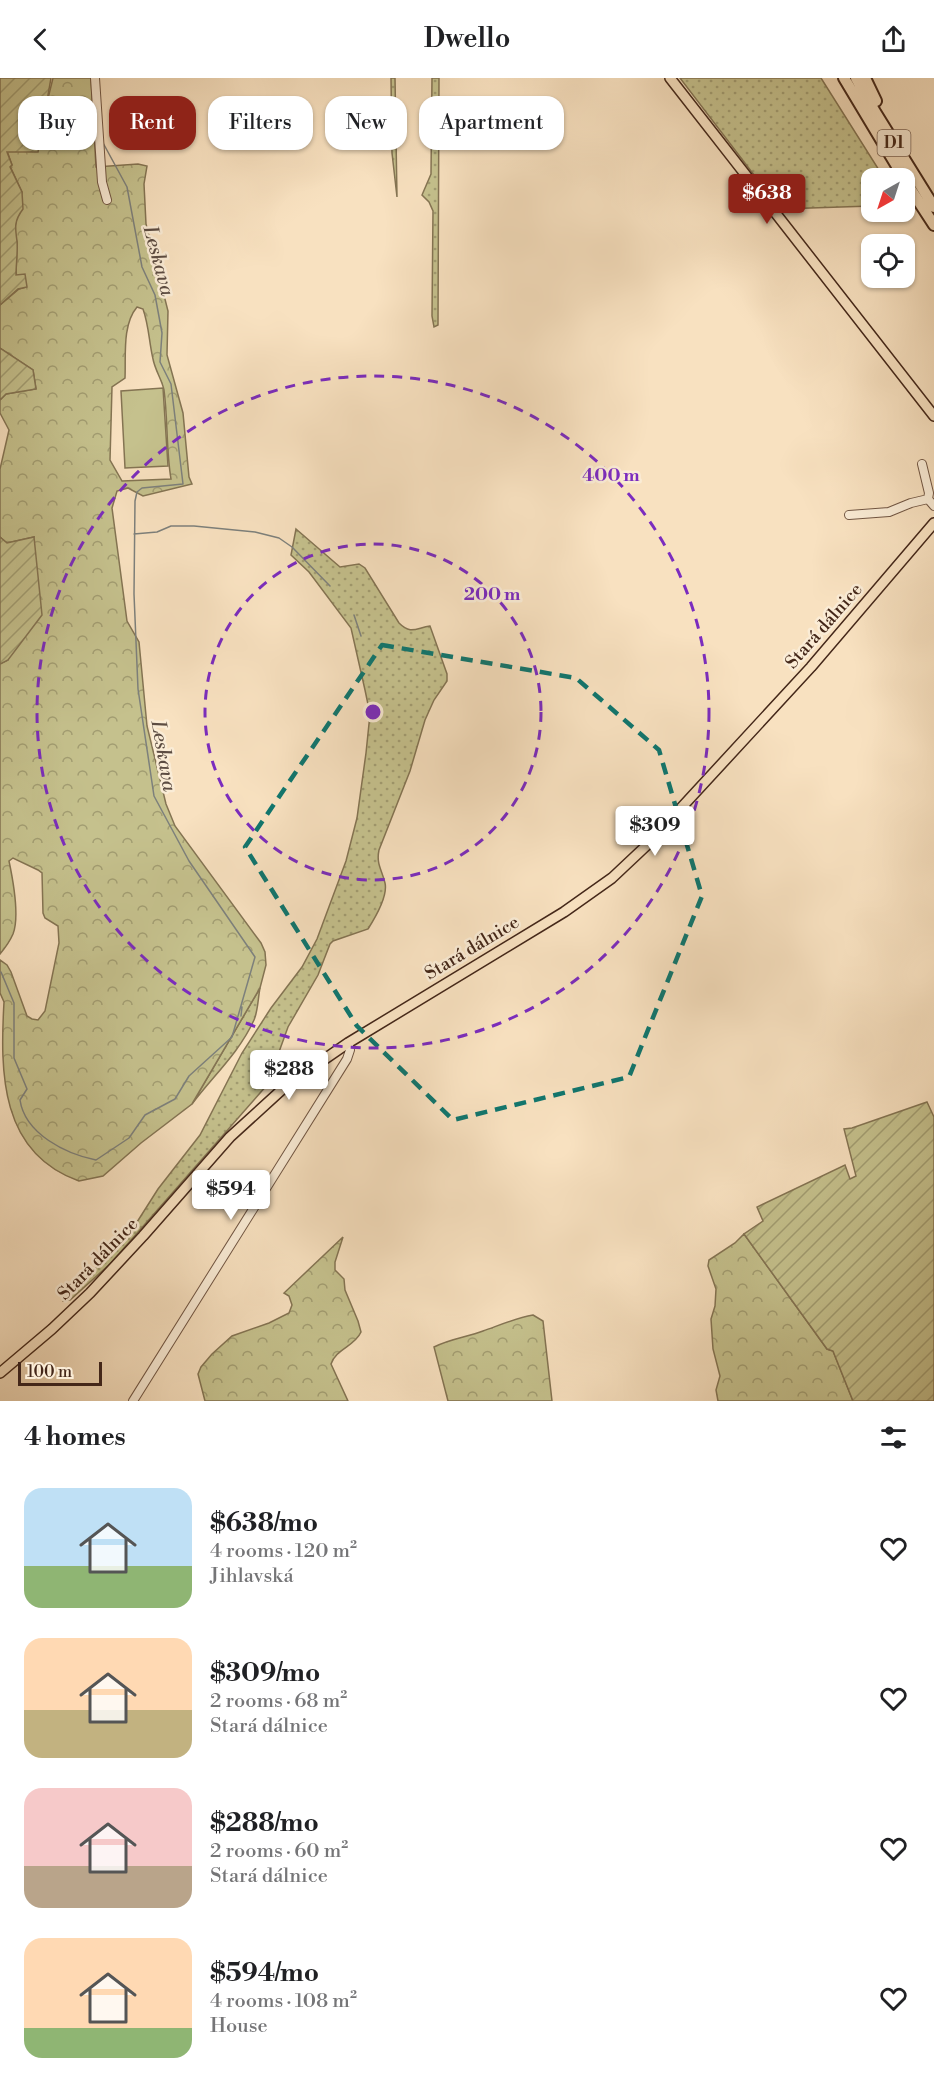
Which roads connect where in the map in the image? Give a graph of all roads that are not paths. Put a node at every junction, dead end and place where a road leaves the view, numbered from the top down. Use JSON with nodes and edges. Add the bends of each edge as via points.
{"nodes":[{"id":1,"x":95,"y":78,"type":"edge"},
{"id":2,"x":670,"y":78,"type":"edge"},
{"id":3,"x":836,"y":78,"type":"edge"},
{"id":4,"x":844,"y":78,"type":"edge"},
{"id":5,"x":856,"y":78,"type":"edge"},
{"id":6,"x":865,"y":78,"type":"edge"},
{"id":7,"x":868,"y":120,"type":"junction"},
{"id":8,"x":892,"y":140,"type":"junction"},
{"id":9,"x":897,"y":168,"type":"edge"},
{"id":10,"x":915,"y":196,"type":"edge"},
{"id":11,"x":107,"y":200,"type":"dead end"},
{"id":12,"x":934,"y":207,"type":"edge"},
{"id":13,"x":934,"y":225,"type":"edge"},
{"id":14,"x":934,"y":416,"type":"edge"},
{"id":15,"x":922,"y":464,"type":"dead end"},
{"id":16,"x":928,"y":499,"type":"junction"},
{"id":17,"x":934,"y":506,"type":"edge"},
{"id":18,"x":849,"y":515,"type":"dead end"},
{"id":19,"x":934,"y":523,"type":"edge"},
{"id":20,"x":348,"y":1042,"type":"junction"},
{"id":21,"x":0,"y":1373,"type":"edge"},
{"id":22,"x":133,"y":1401,"type":"edge"}],
"edges":[{"from":1,"to":11,"type":"street","via":[[102,182]]},
{"from":2,"to":14,"type":"main road"},
{"from":3,"to":7,"type":"highway"},
{"from":4,"to":7,"type":"highway","number":"D1"},
{"from":5,"to":8,"type":"highway","number":"D1"},
{"from":6,"to":8,"type":"highway"},
{"from":7,"to":9,"type":"highway","number":"D1"},
{"from":8,"to":12,"type":"highway","number":"D1"},
{"from":10,"to":13,"type":"highway","number":"D1"},
{"from":15,"to":16,"type":"street"},
{"from":16,"to":17,"type":"street"},
{"from":16,"to":18,"type":"street","via":[[889,512]]},
{"from":19,"to":20,"type":"main road","name":"Stará dálnice","via":[[803,675],[612,878],[564,912]]},
{"from":20,"to":21,"type":"main road","name":"Stará dálnice","via":[[251,1116],[90,1293]]},
{"from":20,"to":22,"type":"street","via":[[350,1050],[344,1063]]}]}
